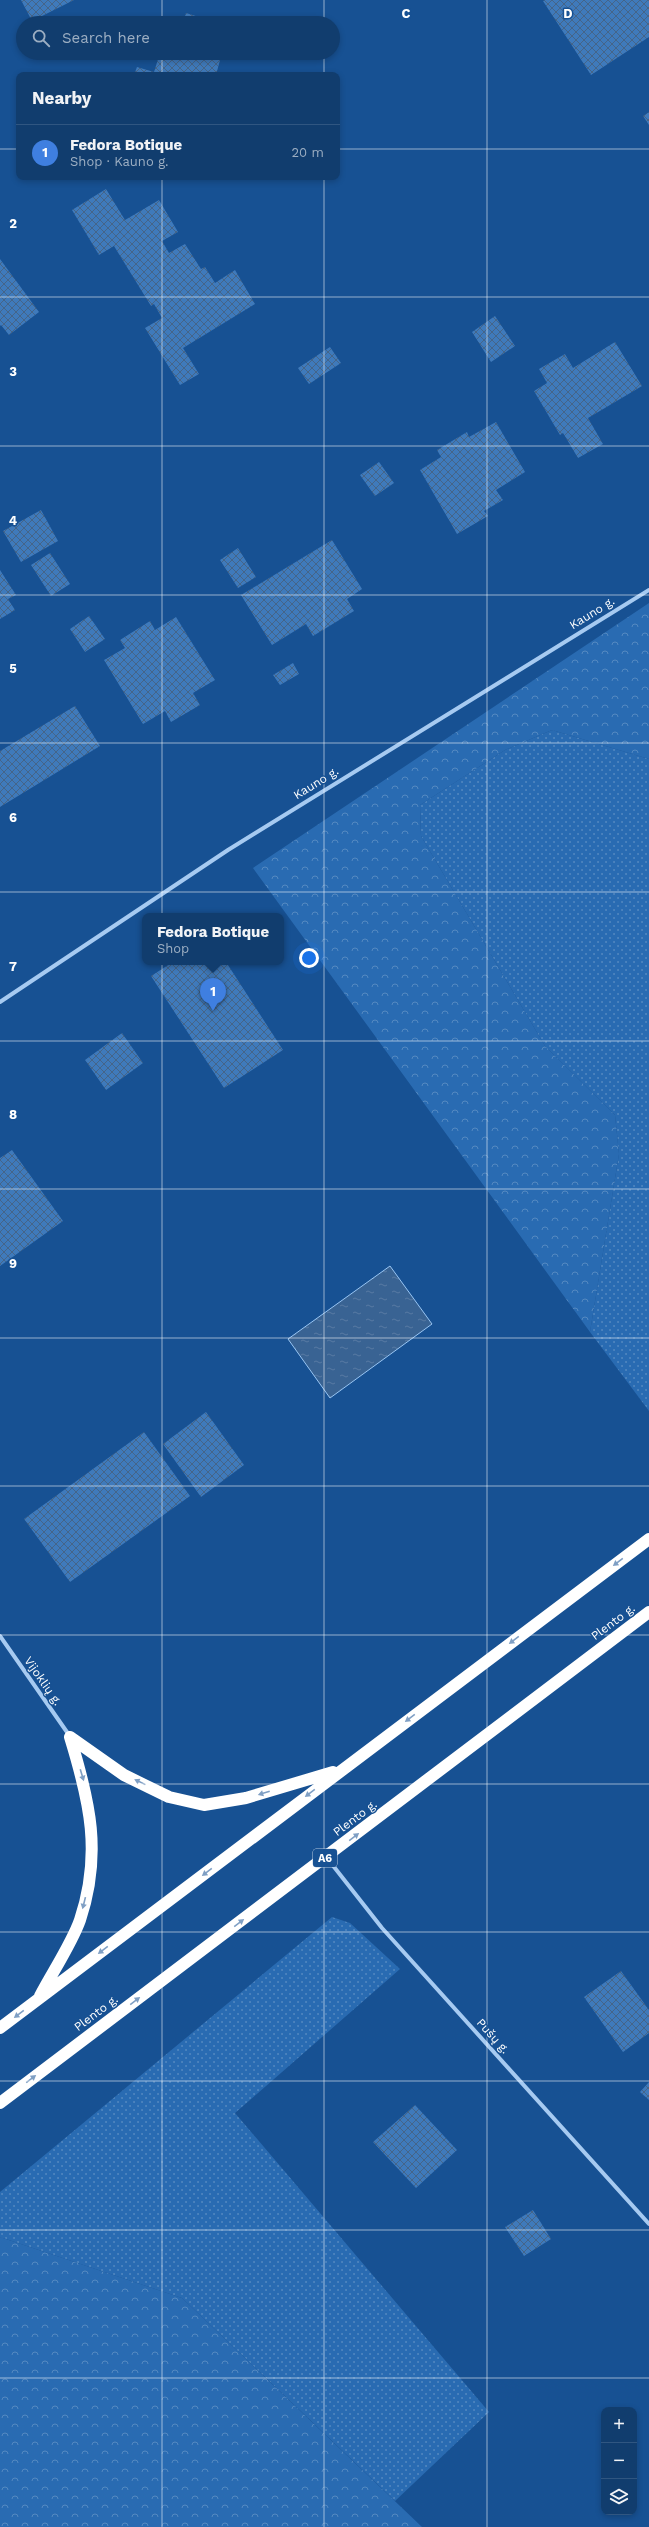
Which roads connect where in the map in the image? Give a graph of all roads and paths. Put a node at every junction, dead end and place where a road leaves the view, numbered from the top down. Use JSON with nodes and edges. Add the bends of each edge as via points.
{"nodes":[{"id":1,"x":649,"y":590,"type":"edge"},
{"id":2,"x":0,"y":1002,"type":"edge"},
{"id":3,"x":649,"y":1539,"type":"edge"},
{"id":4,"x":649,"y":1612,"type":"edge"},
{"id":5,"x":0,"y":1636,"type":"edge"},
{"id":6,"x":70,"y":1737,"type":"junction"},
{"id":7,"x":342,"y":1770,"type":"junction"},
{"id":8,"x":326,"y":1858,"type":"junction"},
{"id":9,"x":37,"y":2000,"type":"junction"},
{"id":10,"x":0,"y":2028,"type":"edge"},
{"id":11,"x":0,"y":2103,"type":"edge"},
{"id":12,"x":649,"y":2224,"type":"edge"}],
"edges":[{"from":1,"to":2,"type":"street","name":"Kauno g.","via":[[228,850]]},
{"from":3,"to":7,"type":"highway","one_way":true},
{"from":8,"to":4,"type":"highway","name":"Plento g.","number":"A6","one_way":true},
{"from":5,"to":6,"type":"street","name":"Vijoklių g."},
{"from":7,"to":6,"type":"highway","one_way":true,"via":[[246,1798],[204,1805],[169,1797],[124,1775]]},
{"from":6,"to":9,"type":"highway","one_way":true,"via":[[86,1790],[92,1833],[91,1876],[80,1921]]},
{"from":7,"to":9,"type":"highway","one_way":true},
{"from":11,"to":8,"type":"highway","name":"Plento g.","number":"A6","one_way":true},
{"from":8,"to":12,"type":"street","name":"Pušų g.","via":[[382,1928]]},
{"from":9,"to":10,"type":"highway","one_way":true}]}
